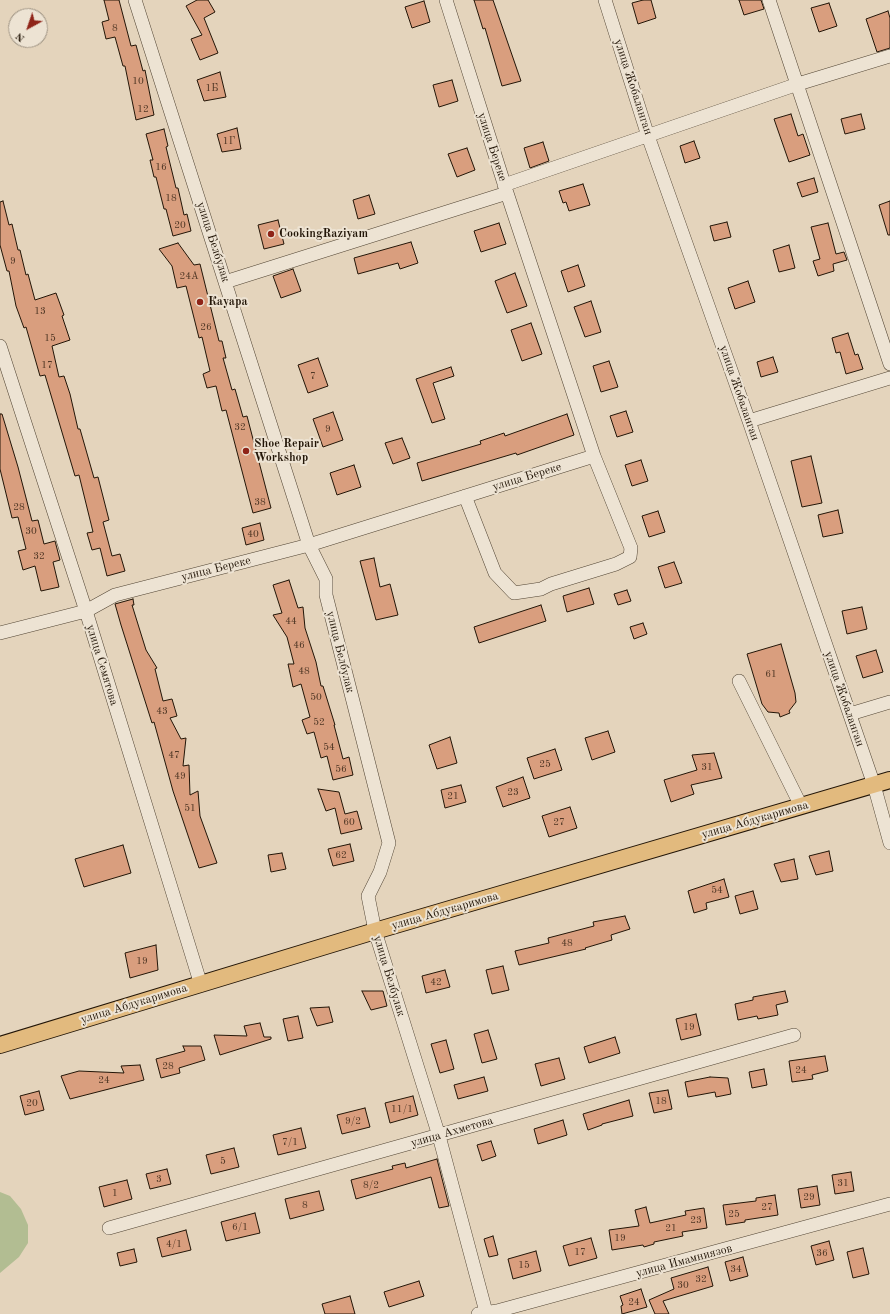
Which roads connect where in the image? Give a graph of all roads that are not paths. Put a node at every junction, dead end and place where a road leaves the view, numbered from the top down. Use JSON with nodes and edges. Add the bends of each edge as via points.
{"nodes":[{"id":1,"x":135,"y":0,"type":"edge"},
{"id":2,"x":446,"y":0,"type":"edge"},
{"id":3,"x":605,"y":0,"type":"edge"},
{"id":4,"x":769,"y":0,"type":"edge"},
{"id":5,"x":890,"y":56,"type":"edge"},
{"id":6,"x":798,"y":84,"type":"junction"},
{"id":7,"x":648,"y":136,"type":"junction"},
{"id":8,"x":505,"y":189,"type":"junction"},
{"id":9,"x":225,"y":282,"type":"junction"},
{"id":10,"x":0,"y":346,"type":"edge"},
{"id":11,"x":890,"y":364,"type":"edge"},
{"id":12,"x":890,"y":378,"type":"edge"},
{"id":13,"x":749,"y":421,"type":"junction"},
{"id":14,"x":594,"y":456,"type":"junction"},
{"id":15,"x":465,"y":496,"type":"junction"},
{"id":16,"x":310,"y":545,"type":"junction"},
{"id":17,"x":86,"y":612,"type":"junction"},
{"id":18,"x":0,"y":633,"type":"edge"},
{"id":19,"x":739,"y":681,"type":"dead end"},
{"id":20,"x":890,"y":702,"type":"edge"},
{"id":21,"x":850,"y":714,"type":"junction"},
{"id":22,"x":890,"y":780,"type":"edge"},
{"id":23,"x":874,"y":785,"type":"junction"},
{"id":24,"x":801,"y":806,"type":"junction"},
{"id":25,"x":887,"y":819,"type":"edge"},
{"id":26,"x":890,"y":843,"type":"edge"},
{"id":27,"x":375,"y":931,"type":"junction"},
{"id":28,"x":201,"y":985,"type":"junction"},
{"id":29,"x":794,"y":1036,"type":"dead end"},
{"id":30,"x":0,"y":1045,"type":"edge"},
{"id":31,"x":439,"y":1136,"type":"junction"},
{"id":32,"x":890,"y":1204,"type":"edge"},
{"id":33,"x":109,"y":1228,"type":"dead end"},
{"id":34,"x":490,"y":1313,"type":"edge"}],
"edges":[{"from":1,"to":9,"type":"street","name":"улица Белбулак"},
{"from":2,"to":8,"type":"street","name":"улица Береке"},
{"from":3,"to":7,"type":"street","name":"улица Жобаланган"},
{"from":4,"to":6,"type":"street"},
{"from":5,"to":6,"type":"street"},
{"from":6,"to":7,"type":"street"},
{"from":6,"to":11,"type":"street"},
{"from":7,"to":8,"type":"street"},
{"from":7,"to":13,"type":"street","name":"улица Жобаланган"},
{"from":8,"to":9,"type":"street"},
{"from":8,"to":14,"type":"street","name":"улица Береке"},
{"from":9,"to":16,"type":"street","name":"улица Белбулак"},
{"from":10,"to":17,"type":"street","name":"улица Семятова"},
{"from":12,"to":13,"type":"street"},
{"from":13,"to":21,"type":"street","name":"улица Жобаланган"},
{"from":14,"to":15,"type":"street","name":"улица Береке"},
{"from":14,"to":15,"type":"street","via":[[631,548],[630,557],[541,589],[514,594],[495,573]]},
{"from":15,"to":16,"type":"street","name":"улица Береке"},
{"from":16,"to":17,"type":"street","name":"улица Береке","via":[[115,595]]},
{"from":16,"to":27,"type":"street","name":"улица Белбулак","via":[[326,579],[326,595],[389,843],[380,872],[368,896]]},
{"from":17,"to":18,"type":"street","name":"улица Береке"},
{"from":17,"to":28,"type":"street","name":"улица Семятова"},
{"from":19,"to":24,"type":"street"},
{"from":20,"to":21,"type":"street"},
{"from":21,"to":23,"type":"street","name":"улица Жобаланган"},
{"from":22,"to":23,"type":"main road","name":"улица Абдукаримова"},
{"from":23,"to":24,"type":"main road","name":"улица Абдукаримова"},
{"from":23,"to":25,"type":"street","name":"улица Жобаланган"},
{"from":24,"to":27,"type":"main road","name":"улица Абдукаримова"},
{"from":25,"to":26,"type":"street","name":"улица Жобаланган"},
{"from":27,"to":28,"type":"main road","name":"улица Абдукаримова"},
{"from":27,"to":31,"type":"street","name":"улица Белбулак"},
{"from":28,"to":30,"type":"main road","name":"улица Абдукаримова"},
{"from":29,"to":31,"type":"street","name":"улица Ахметова"},
{"from":31,"to":33,"type":"street","name":"улица Ахметова"},
{"from":31,"to":34,"type":"street","name":"улица Белбулак"},
{"from":32,"to":34,"type":"street","name":"улица Имамниязов"}]}
